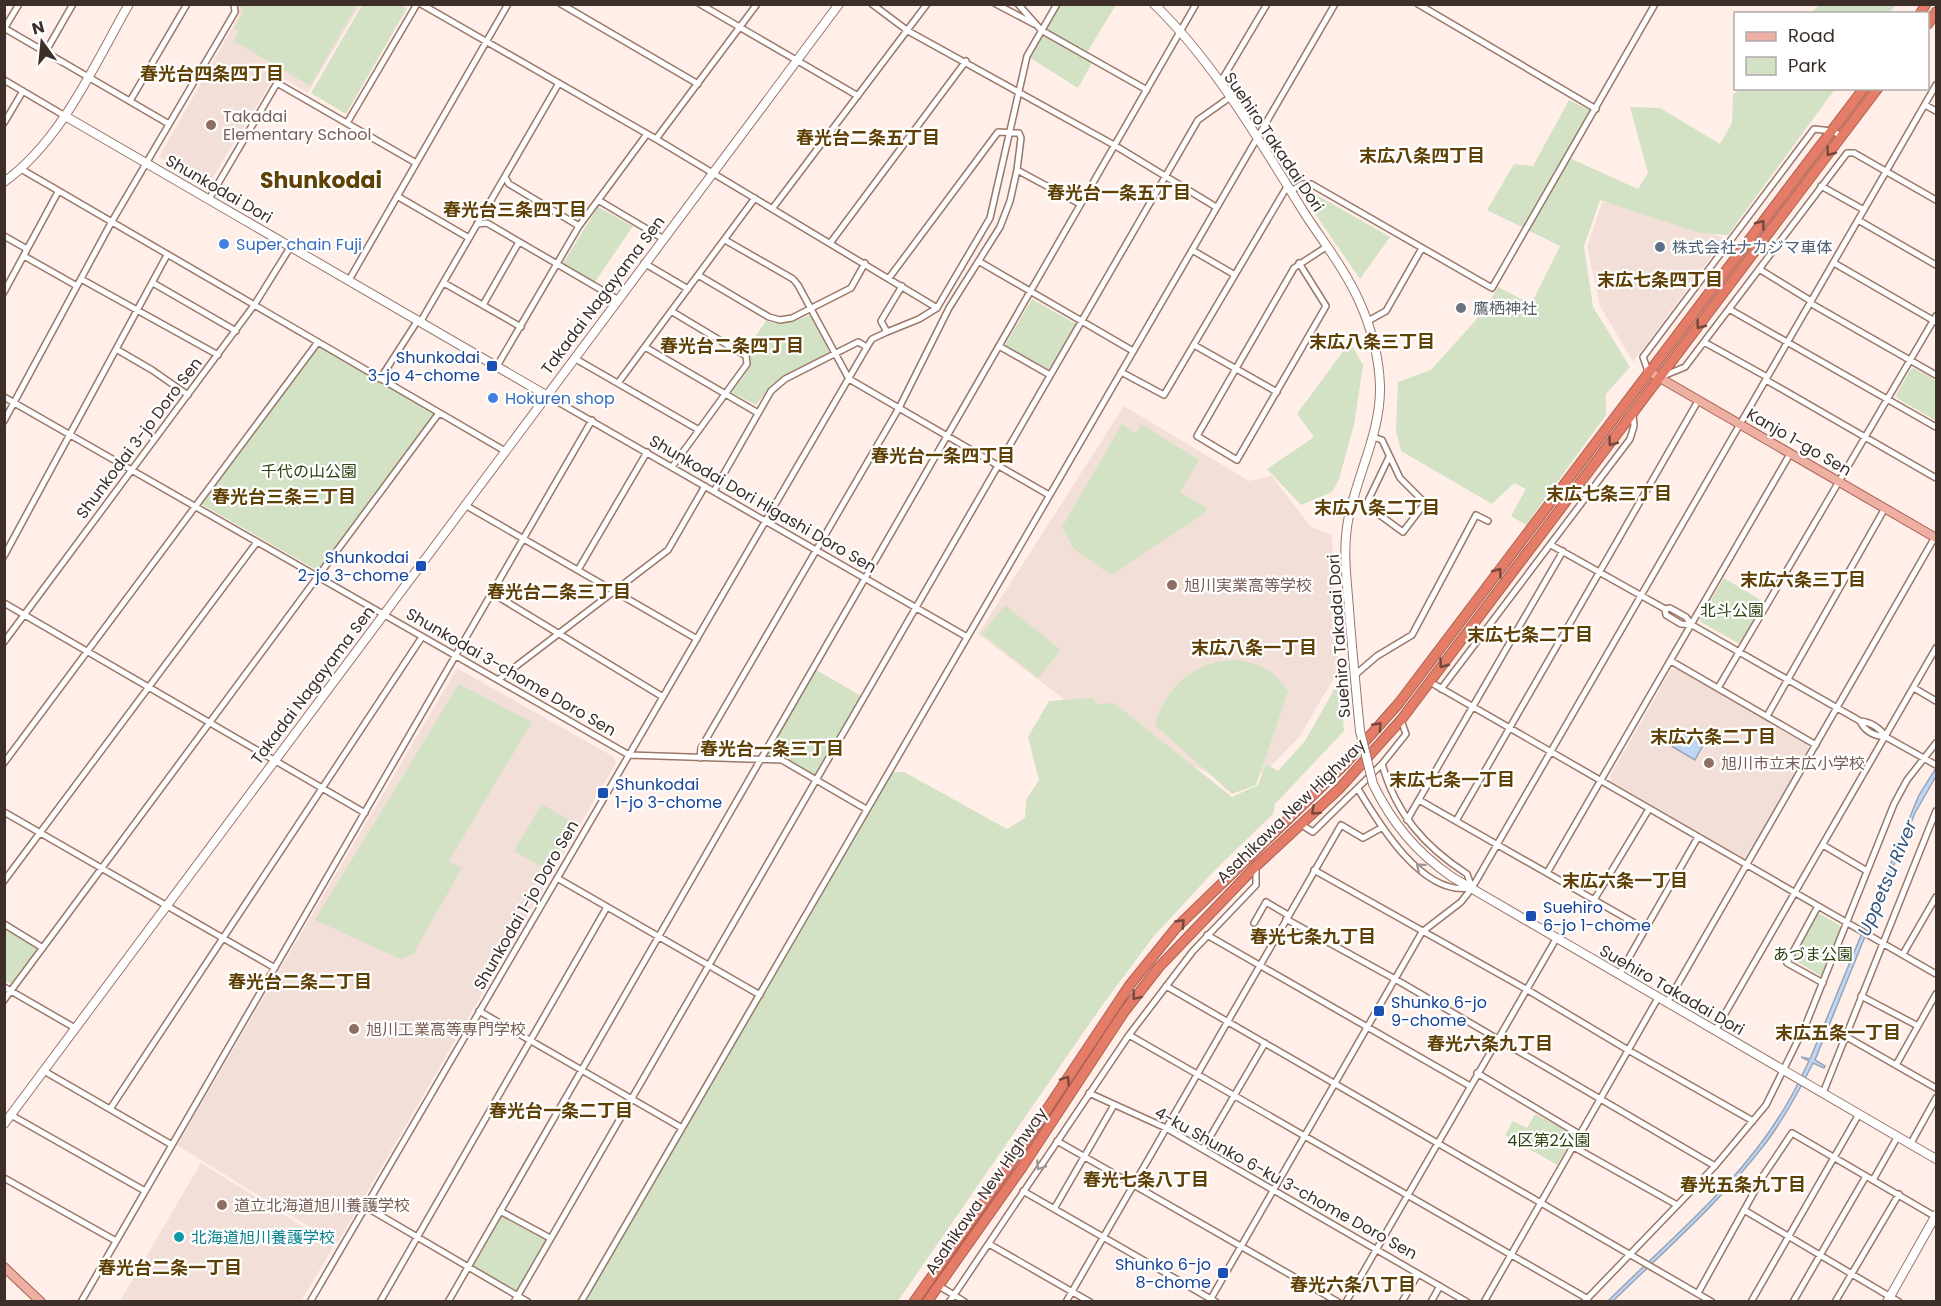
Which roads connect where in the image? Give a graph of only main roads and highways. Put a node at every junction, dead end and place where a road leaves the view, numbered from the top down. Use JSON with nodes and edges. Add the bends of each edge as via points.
{"nodes":[{"id":1,"x":1863,"y":90,"type":"edge"},
{"id":2,"x":1876,"y":90,"type":"edge"},
{"id":3,"x":1648,"y":371,"type":"junction"},
{"id":4,"x":1659,"y":378,"type":"junction"},
{"id":5,"x":1936,"y":538,"type":"edge"},
{"id":6,"x":4,"y":1267,"type":"edge"},
{"id":7,"x":41,"y":1302,"type":"edge"},
{"id":8,"x":914,"y":1302,"type":"edge"},
{"id":9,"x":927,"y":1302,"type":"edge"}],
"edges":[{"from":3,"to":1,"type":"highway","name":"Asahikawa New Highway","one_way":true},
{"from":2,"to":4,"type":"highway","name":"Asahikawa New Highway","one_way":true},
{"from":3,"to":4,"type":"main road","name":"Kanjo 1-go Sen"},
{"from":8,"to":3,"type":"highway","name":"Asahikawa New Highway","one_way":true,"via":[[1136,978],[1176,928],[1345,764],[1399,703]]},
{"from":4,"to":5,"type":"main road","name":"Kanjo 1-go Sen"},
{"from":4,"to":9,"type":"highway","name":"Asahikawa New Highway","one_way":true,"via":[[1401,720],[1353,775],[1194,928],[1124,1012],[1021,1169]]},
{"from":6,"to":7,"type":"main road"}]}
